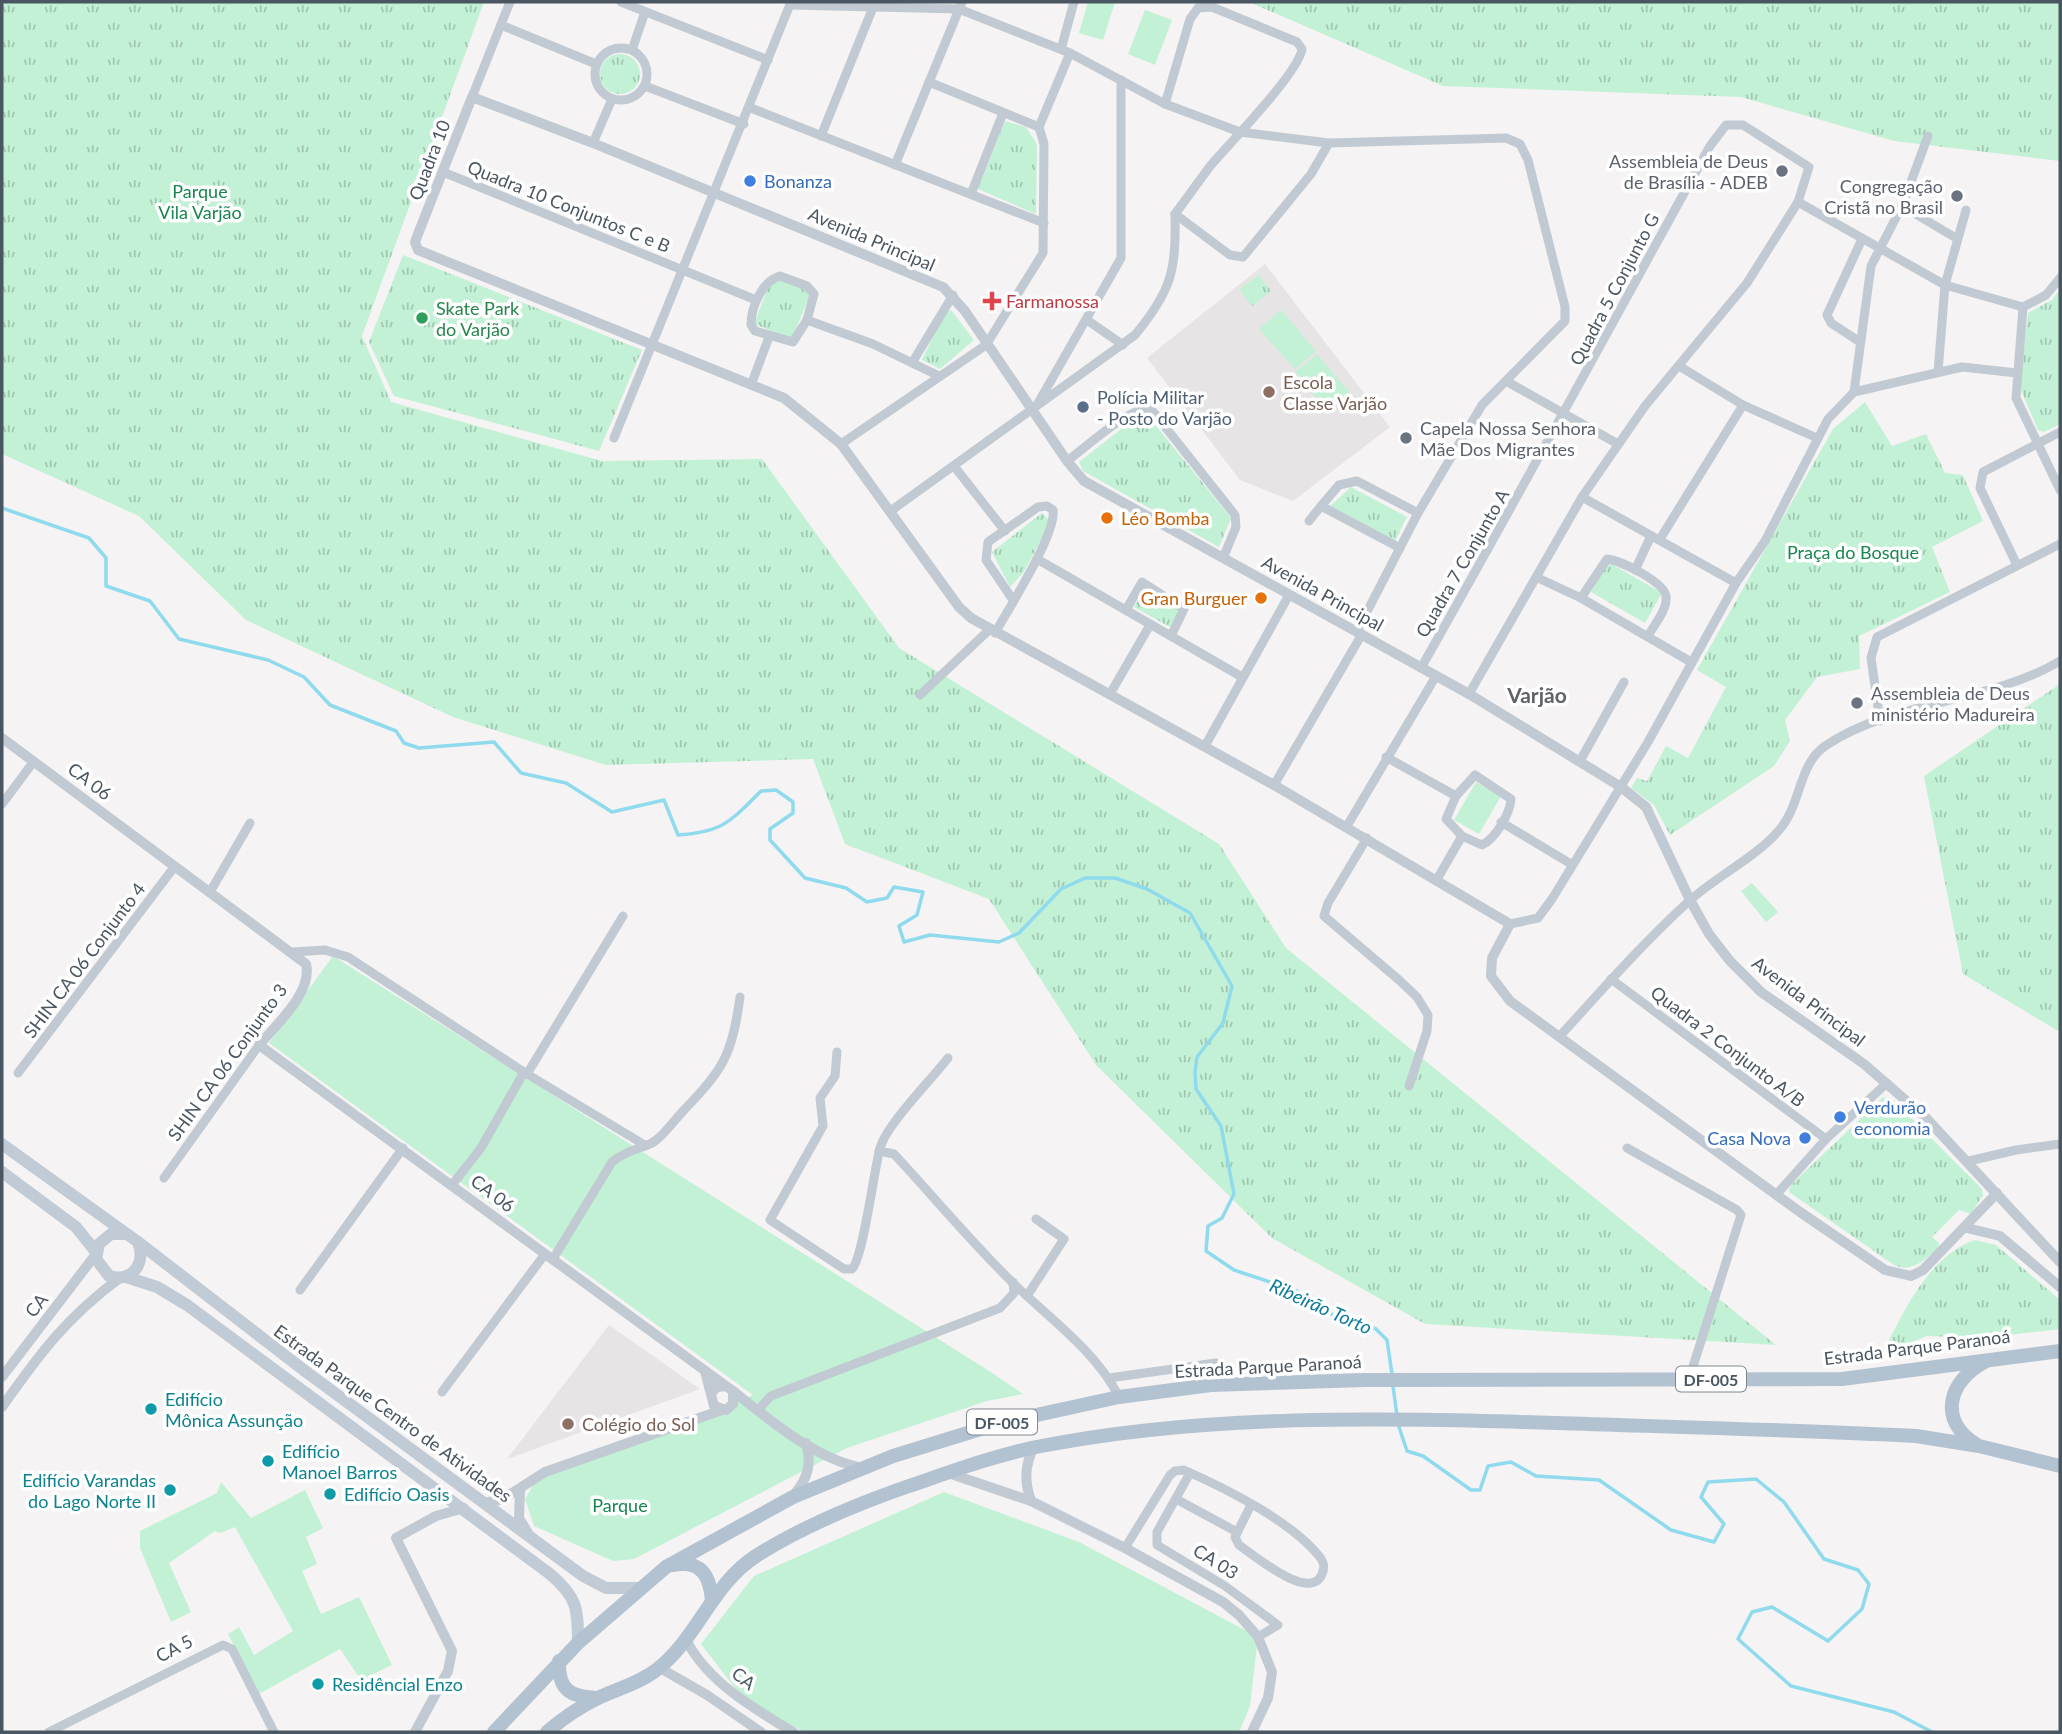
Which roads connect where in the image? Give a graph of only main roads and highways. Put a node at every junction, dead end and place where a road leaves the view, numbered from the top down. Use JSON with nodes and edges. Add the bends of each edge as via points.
{"nodes":[{"id":1,"x":2,"y":1144,"type":"edge"},
{"id":2,"x":2,"y":1172,"type":"edge"},
{"id":3,"x":133,"y":1238,"type":"junction"},
{"id":4,"x":96,"y":1253,"type":"junction"},
{"id":5,"x":123,"y":1277,"type":"junction"},
{"id":6,"x":2057,"y":1349,"type":"edge"},
{"id":7,"x":1994,"y":1357,"type":"junction"},
{"id":8,"x":1979,"y":1446,"type":"junction"},
{"id":9,"x":2060,"y":1466,"type":"edge"},
{"id":10,"x":666,"y":1567,"type":"junction"},
{"id":11,"x":638,"y":1588,"type":"junction"},
{"id":12,"x":712,"y":1601,"type":"junction"},
{"id":13,"x":578,"y":1643,"type":"junction"},
{"id":14,"x":559,"y":1661,"type":"junction"},
{"id":15,"x":598,"y":1698,"type":"junction"},
{"id":16,"x":494,"y":1732,"type":"edge"},
{"id":17,"x":547,"y":1732,"type":"edge"}],
"edges":[{"from":1,"to":3,"type":"main road","name":"Estrada Parque Centro de Atividades"},
{"from":2,"to":4,"type":"main road","via":[[76,1227]]},
{"from":3,"to":4,"type":"main road","via":[[111,1234]]},
{"from":3,"to":5,"type":"main road","via":[[140,1264]]},
{"from":3,"to":11,"type":"main road","name":"Estrada Parque Centro de Atividades","via":[[594,1583],[606,1588]]},
{"from":4,"to":5,"type":"main road","via":[[103,1272]]},
{"from":5,"to":13,"type":"main road","name":"Estrada Parque Centro de Atividades","via":[[157,1287],[187,1305],[564,1586],[578,1608]]},
{"from":6,"to":7,"type":"main road","name":"Estrada Parque Paranoá","number":"DF-005"},
{"from":7,"to":8,"type":"main road","via":[[1965,1375],[1952,1398],[1961,1433]]},
{"from":7,"to":10,"type":"main road","name":"Estrada Parque Paranoá","number":"DF-005","via":[[1842,1379],[1365,1380],[1211,1385],[1119,1397],[1000,1423],[863,1468],[793,1497]]},
{"from":8,"to":9,"type":"main road","number":"DF-005"},
{"from":8,"to":12,"type":"main road","number":"DF-005","via":[[1903,1435],[1426,1419],[1165,1428],[1033,1448],[948,1472],[827,1518],[757,1555]]},
{"from":10,"to":11,"type":"main road","name":"Estrada Parque Paranoá","number":"DF-005"},
{"from":10,"to":12,"type":"main road","via":[[693,1564],[701,1568],[708,1576]]},
{"from":11,"to":13,"type":"main road","name":"Estrada Parque Paranoá","number":"DF-005"},
{"from":12,"to":15,"type":"main road","number":"DF-005","via":[[660,1668],[641,1682]]},
{"from":13,"to":14,"type":"main road","name":"Estrada Parque Paranoá","number":"DF-005"},
{"from":14,"to":15,"type":"main road","via":[[564,1690]]},
{"from":14,"to":16,"type":"main road","name":"Estrada Parque Paranoá","number":"DF-005"},
{"from":15,"to":17,"type":"main road","number":"DF-005"}]}
